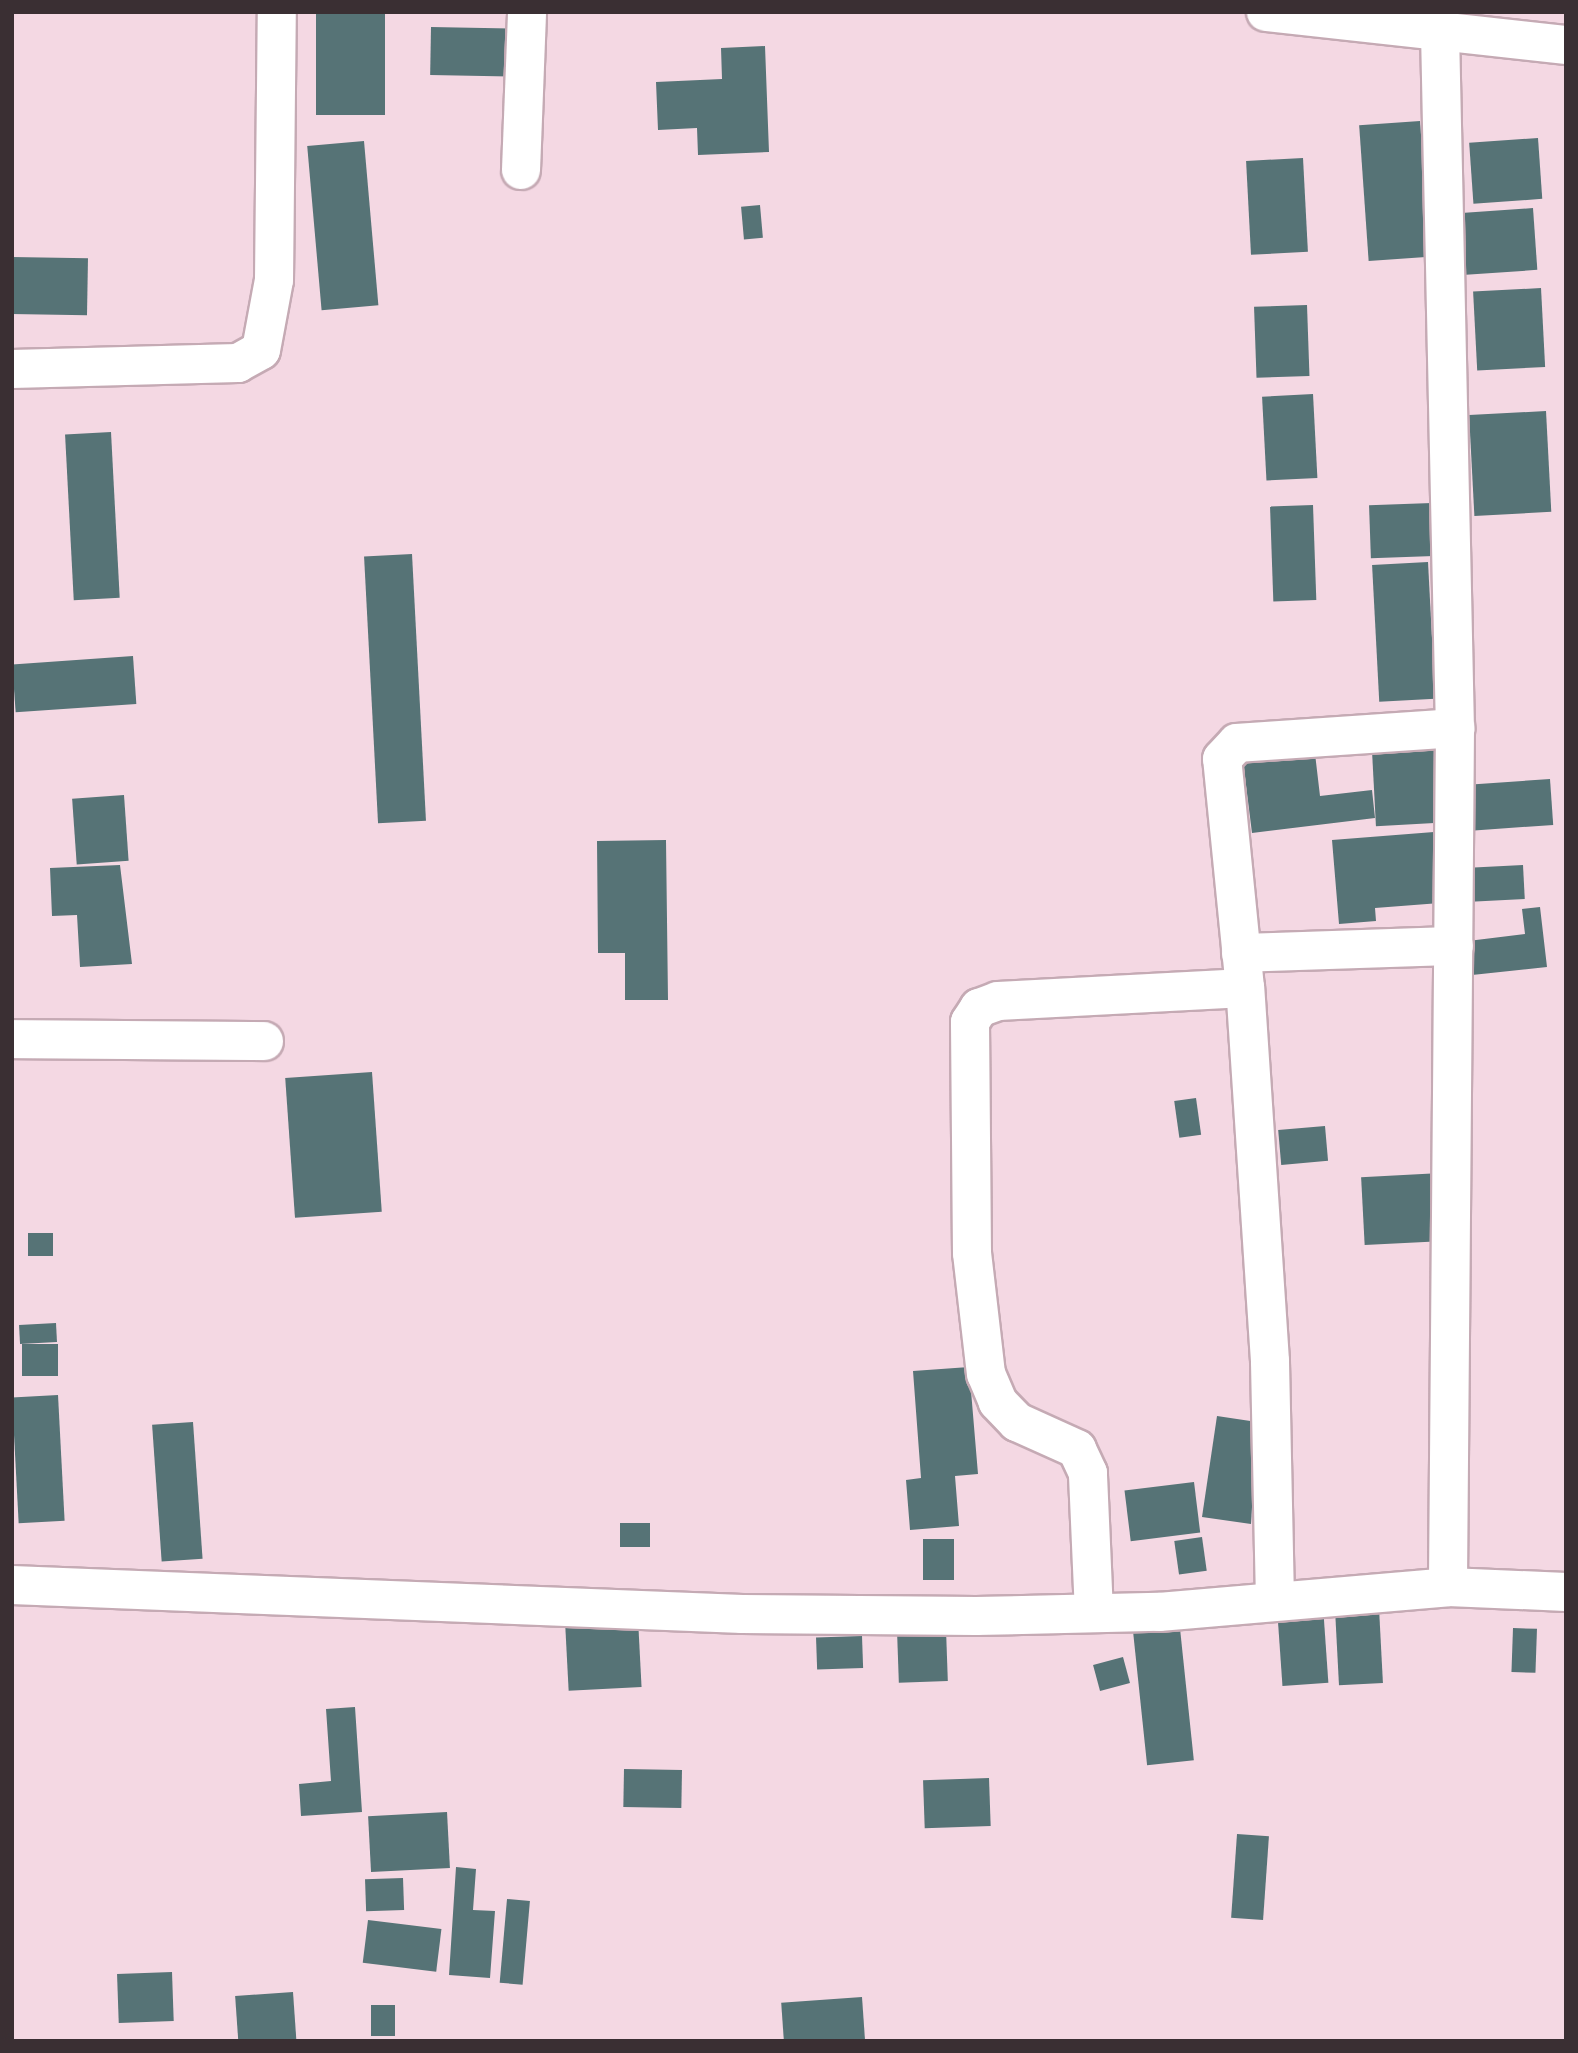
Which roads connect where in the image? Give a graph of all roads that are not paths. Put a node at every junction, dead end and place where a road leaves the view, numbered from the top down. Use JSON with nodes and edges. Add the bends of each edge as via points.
{"nodes":[{"id":1,"x":277,"y":12,"type":"edge"},
{"id":2,"x":527,"y":12,"type":"edge"},
{"id":3,"x":1266,"y":12,"type":"edge"},
{"id":4,"x":1440,"y":32,"type":"junction"},
{"id":5,"x":1566,"y":45,"type":"edge"},
{"id":6,"x":521,"y":170,"type":"dead end"},
{"id":7,"x":12,"y":369,"type":"edge"},
{"id":8,"x":1455,"y":728,"type":"junction"},
{"id":9,"x":1454,"y":946,"type":"junction"},
{"id":10,"x":1243,"y":971,"type":"junction"},
{"id":11,"x":12,"y":1039,"type":"edge"},
{"id":12,"x":264,"y":1041,"type":"dead end"},
{"id":13,"x":12,"y":1585,"type":"edge"},
{"id":14,"x":1448,"y":1587,"type":"junction"},
{"id":15,"x":1566,"y":1592,"type":"edge"},
{"id":16,"x":1275,"y":1601,"type":"junction"},
{"id":17,"x":1094,"y":1613,"type":"junction"}],
"edges":[{"from":1,"to":7,"type":"street","via":[[274,280],[261,350],[238,363]]},
{"from":2,"to":6,"type":"street"},
{"from":3,"to":4,"type":"street"},
{"from":4,"to":5,"type":"street"},
{"from":4,"to":8,"type":"street"},
{"from":8,"to":9,"type":"street"},
{"from":8,"to":10,"type":"street","via":[[1237,743],[1225,749],[1223,784]]},
{"from":9,"to":10,"type":"street"},
{"from":9,"to":14,"type":"street"},
{"from":10,"to":16,"type":"street","via":[[1270,1361]]},
{"from":10,"to":17,"type":"street","via":[[998,1001],[979,1008],[970,1021],[972,1253],[986,1374],[998,1402],[1017,1422],[1077,1449],[1088,1473]]},
{"from":11,"to":12,"type":"street"},
{"from":13,"to":17,"type":"street","via":[[742,1614]]},
{"from":14,"to":15,"type":"street"},
{"from":14,"to":16,"type":"street"},
{"from":16,"to":17,"type":"street"}]}
